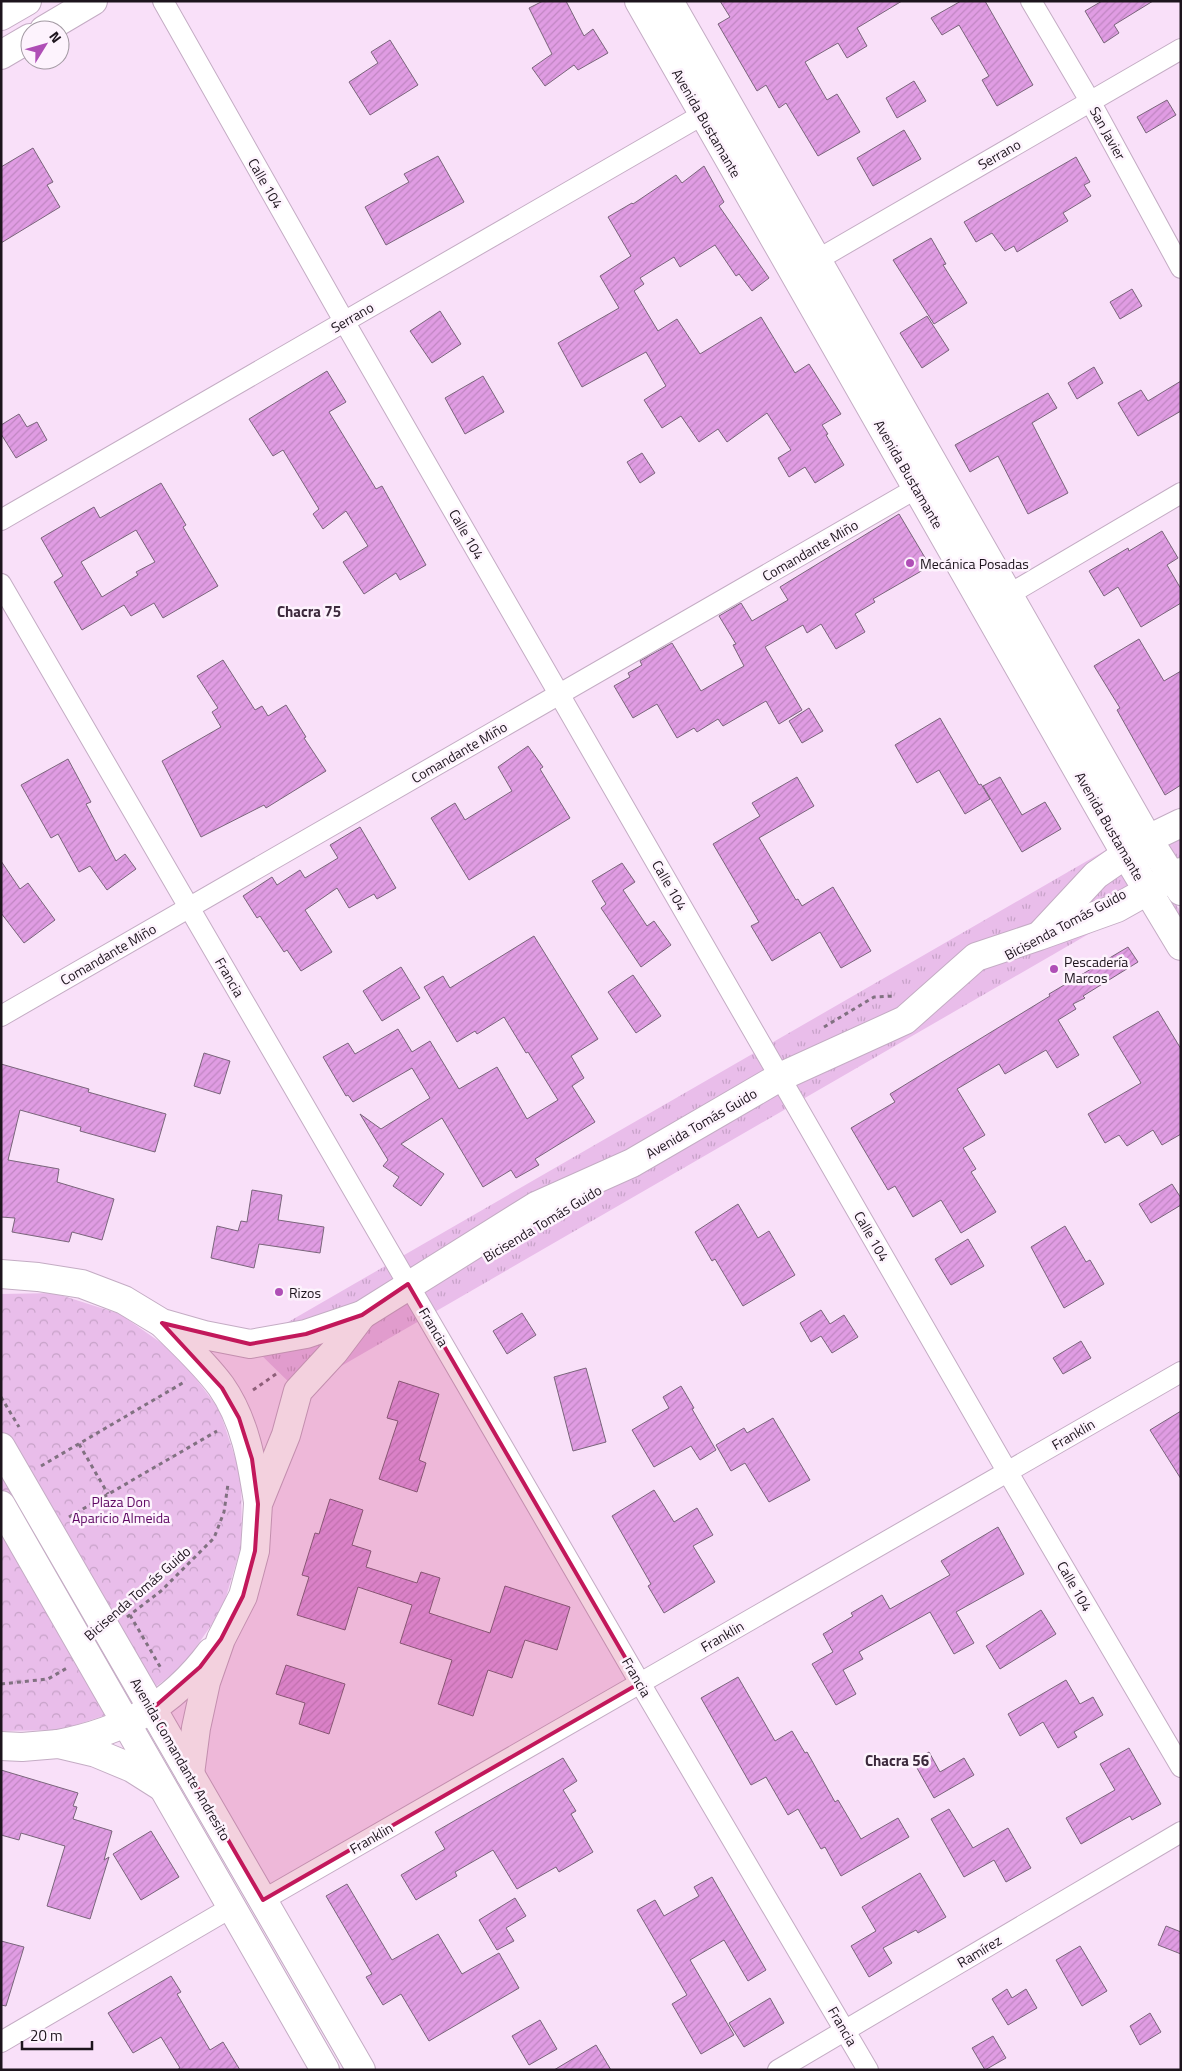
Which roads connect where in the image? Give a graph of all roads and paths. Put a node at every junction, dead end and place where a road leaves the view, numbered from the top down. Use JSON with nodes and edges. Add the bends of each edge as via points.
{"nodes":[{"id":1,"x":27,"y":1,"type":"edge"},
{"id":2,"x":94,"y":1,"type":"edge"},
{"id":3,"x":163,"y":1,"type":"edge"},
{"id":4,"x":639,"y":1,"type":"edge"},
{"id":5,"x":669,"y":1,"type":"edge"},
{"id":6,"x":1031,"y":1,"type":"edge"},
{"id":7,"x":1,"y":16,"type":"edge"},
{"id":8,"x":61,"y":20,"type":"edge"},
{"id":9,"x":20,"y":44,"type":"edge"},
{"id":10,"x":1181,"y":49,"type":"edge"},
{"id":11,"x":1,"y":54,"type":"edge"},
{"id":12,"x":1090,"y":102,"type":"junction"},
{"id":13,"x":702,"y":115,"type":"junction"},
{"id":14,"x":817,"y":260,"type":"junction"},
{"id":15,"x":1181,"y":268,"type":"edge"},
{"id":16,"x":344,"y":321,"type":"junction"},
{"id":17,"x":917,"y":488,"type":"junction"},
{"id":18,"x":1181,"y":493,"type":"edge"},
{"id":19,"x":1,"y":520,"type":"edge"},
{"id":20,"x":1,"y":584,"type":"edge"},
{"id":21,"x":1008,"y":595,"type":"junction"},
{"id":22,"x":559,"y":694,"type":"junction"},
{"id":23,"x":1181,"y":823,"type":"edge"},
{"id":24,"x":1148,"y":839,"type":"junction"},
{"id":25,"x":1125,"y":853,"type":"junction"},
{"id":26,"x":1178,"y":880,"type":"edge"},
{"id":27,"x":1148,"y":891,"type":"junction"},
{"id":28,"x":189,"y":907,"type":"junction"},
{"id":29,"x":1039,"y":936,"type":"junction"},
{"id":30,"x":1181,"y":946,"type":"edge"},
{"id":31,"x":922,"y":1006,"type":"junction"},
{"id":32,"x":1,"y":1016,"type":"edge"},
{"id":33,"x":818,"y":1030,"type":"dead end"},
{"id":34,"x":780,"y":1077,"type":"junction"},
{"id":35,"x":1,"y":1276,"type":"edge"},
{"id":36,"x":408,"y":1284,"type":"junction"},
{"id":37,"x":362,"y":1315,"type":"junction"},
{"id":38,"x":162,"y":1323,"type":"junction"},
{"id":39,"x":287,"y":1368,"type":"dead end"},
{"id":40,"x":207,"y":1369,"type":"junction"},
{"id":41,"x":1181,"y":1372,"type":"edge"},
{"id":42,"x":238,"y":1418,"type":"junction"},
{"id":43,"x":79,"y":1444,"type":"junction"},
{"id":44,"x":1,"y":1447,"type":"edge"},
{"id":45,"x":1007,"y":1471,"type":"junction"},
{"id":46,"x":229,"y":1476,"type":"dead end"},
{"id":47,"x":19,"y":1478,"type":"junction"},
{"id":48,"x":108,"y":1494,"type":"junction"},
{"id":49,"x":258,"y":1504,"type":"junction"},
{"id":50,"x":6,"y":1513,"type":"edge"},
{"id":51,"x":72,"y":1515,"type":"junction"},
{"id":52,"x":42,"y":1518,"type":"junction"},
{"id":53,"x":77,"y":1523,"type":"dead end"},
{"id":54,"x":125,"y":1606,"type":"dead end"},
{"id":55,"x":130,"y":1615,"type":"junction"},
{"id":56,"x":108,"y":1633,"type":"junction"},
{"id":57,"x":221,"y":1639,"type":"junction"},
{"id":58,"x":86,"y":1652,"type":"junction"},
{"id":59,"x":640,"y":1682,"type":"junction"},
{"id":60,"x":1,"y":1684,"type":"edge"},
{"id":61,"x":175,"y":1692,"type":"junction"},
{"id":62,"x":152,"y":1709,"type":"junction"},
{"id":63,"x":127,"y":1723,"type":"junction"},
{"id":64,"x":58,"y":1744,"type":"junction"},
{"id":65,"x":1,"y":1746,"type":"edge"},
{"id":66,"x":1181,"y":1767,"type":"edge"},
{"id":67,"x":190,"y":1774,"type":"junction"},
{"id":68,"x":165,"y":1788,"type":"junction"},
{"id":69,"x":1181,"y":1832,"type":"edge"},
{"id":70,"x":262,"y":1900,"type":"junction"},
{"id":71,"x":232,"y":1907,"type":"junction"},
{"id":72,"x":845,"y":2030,"type":"junction"},
{"id":73,"x":1,"y":2042,"type":"edge"},
{"id":74,"x":324,"y":2070,"type":"edge"},
{"id":75,"x":361,"y":2070,"type":"edge"},
{"id":76,"x":778,"y":2070,"type":"edge"},
{"id":77,"x":868,"y":2070,"type":"edge"}],
"edges":[{"from":1,"to":7,"type":"main road"},
{"from":2,"to":8,"type":"main road"},
{"from":3,"to":16,"type":"street","name":"Calle 104"},
{"from":4,"to":13,"type":"main road","name":"Avenida Bustamante"},
{"from":5,"to":14,"type":"main road","name":"Avenida Bustamante"},
{"from":6,"to":12,"type":"street","name":"San Javier"},
{"from":9,"to":11,"type":"main road"},
{"from":10,"to":12,"type":"street","name":"Serrano"},
{"from":12,"to":14,"type":"street","name":"Serrano"},
{"from":12,"to":15,"type":"street","name":"San Javier"},
{"from":13,"to":16,"type":"street","name":"Serrano"},
{"from":13,"to":17,"type":"main road","name":"Avenida Bustamante"},
{"from":14,"to":21,"type":"main road","name":"Avenida Bustamante"},
{"from":16,"to":19,"type":"street","name":"Serrano"},
{"from":16,"to":22,"type":"street","name":"Calle 104"},
{"from":17,"to":22,"type":"street","name":"Comandante Miño"},
{"from":17,"to":25,"type":"main road","name":"Avenida Bustamante"},
{"from":18,"to":21,"type":"street"},
{"from":20,"to":28,"type":"street","name":"Francia"},
{"from":21,"to":24,"type":"main road","name":"Avenida Bustamante"},
{"from":22,"to":28,"type":"street","name":"Comandante Miño"},
{"from":22,"to":34,"type":"street","name":"Calle 104"},
{"from":23,"to":24,"type":"main road","name":"Avenida Tomás Guido"},
{"from":24,"to":25,"type":"main road","name":"Avenida Tomás Guido"},
{"from":24,"to":26,"type":"main road","name":"Avenida Bustamante"},
{"from":25,"to":27,"type":"main road","name":"Avenida Bustamante"},
{"from":25,"to":29,"type":"main road","name":"Avenida Tomás Guido","via":[[1096,876]]},
{"from":26,"to":27,"type":"main road","name":"Avenida Tomás Guido"},
{"from":27,"to":29,"type":"main road","name":"Avenida Tomás Guido","via":[[1117,908]]},
{"from":27,"to":30,"type":"main road","name":"Avenida Bustamante"},
{"from":28,"to":32,"type":"street","name":"Comandante Miño"},
{"from":28,"to":36,"type":"street","name":"Francia"},
{"from":29,"to":31,"type":"main road","name":"Avenida Tomás Guido","via":[[976,957]]},
{"from":31,"to":33,"type":"path","via":[[897,996],[874,996]]},
{"from":31,"to":34,"type":"main road","name":"Avenida Tomás Guido","via":[[905,1020]]},
{"from":34,"to":36,"type":"main road","name":"Avenida Tomás Guido","via":[[632,1163],[536,1206]]},
{"from":34,"to":45,"type":"street","name":"Calle 104"},
{"from":35,"to":38,"type":"main road","name":"Avenida Tomás Guido","via":[[38,1277],[82,1284],[124,1300]]},
{"from":36,"to":37,"type":"main road","name":"Avenida Tomás Guido"},
{"from":36,"to":59,"type":"street","name":"Francia"},
{"from":37,"to":38,"type":"main road","name":"Avenida Tomás Guido","via":[[306,1334],[250,1344]]},
{"from":37,"to":49,"type":"main road","name":"Avenida Tomás Guido","via":[[298,1391],[286,1435]]},
{"from":38,"to":40,"type":"main road","name":"Avenida Tomás Guido"},
{"from":39,"to":42,"type":"path","via":[[250,1392]]},
{"from":40,"to":42,"type":"main road","name":"Avenida Tomás Guido","via":[[222,1388]]},
{"from":40,"to":43,"type":"path"},
{"from":41,"to":45,"type":"street","name":"Franklin"},
{"from":42,"to":48,"type":"path"},
{"from":42,"to":49,"type":"main road","name":"Avenida Tomás Guido","via":[[252,1459]]},
{"from":43,"to":47,"type":"path"},
{"from":43,"to":48,"type":"path"},
{"from":44,"to":47,"type":"main road","name":"Avenida Comandante Andresito"},
{"from":45,"to":59,"type":"street","name":"Franklin"},
{"from":45,"to":66,"type":"street","name":"Calle 104"},
{"from":46,"to":55,"type":"path","name":"Bicisenda Tomás Guido","via":[[224,1512],[214,1538],[160,1591]]},
{"from":47,"to":52,"type":"main road","name":"Avenida Comandante Andresito"},
{"from":48,"to":51,"type":"path"},
{"from":49,"to":57,"type":"main road","name":"Avenida Tomás Guido","via":[[255,1551],[243,1596]]},
{"from":50,"to":52,"type":"main road"},
{"from":50,"to":58,"type":"main road","name":"Avenida Comandante Andresito"},
{"from":51,"to":52,"type":"path"},
{"from":51,"to":53,"type":"path"},
{"from":52,"to":56,"type":"main road","name":"Avenida Comandante Andresito"},
{"from":54,"to":55,"type":"path"},
{"from":55,"to":56,"type":"path","name":"Bicisenda Tomás Guido"},
{"from":55,"to":61,"type":"path"},
{"from":56,"to":62,"type":"main road","name":"Avenida Comandante Andresito"},
{"from":57,"to":61,"type":"main road"},
{"from":57,"to":67,"type":"main road","name":"Avenida Tomás Guido","via":[[206,1682]]},
{"from":58,"to":60,"type":"path","name":"Bicisenda Tomás Guido","via":[[48,1679]]},
{"from":58,"to":63,"type":"main road","name":"Avenida Comandante Andresito"},
{"from":59,"to":70,"type":"street","name":"Franklin"},
{"from":59,"to":72,"type":"street","name":"Francia"},
{"from":61,"to":62,"type":"main road"},
{"from":62,"to":63,"type":"main road"},
{"from":62,"to":67,"type":"main road","name":"Avenida Comandante Andresito"},
{"from":63,"to":64,"type":"main road","via":[[87,1738]]},
{"from":63,"to":68,"type":"main road","name":"Avenida Comandante Andresito"},
{"from":64,"to":65,"type":"main road"},
{"from":64,"to":68,"type":"main road","via":[[96,1753],[132,1768]]},
{"from":67,"to":70,"type":"main road","name":"Avenida Comandante Andresito"},
{"from":68,"to":71,"type":"main road","name":"Avenida Comandante Andresito"},
{"from":69,"to":72,"type":"street","name":"Ramírez"},
{"from":70,"to":75,"type":"main road","name":"Avenida Comandante Andresito"},
{"from":71,"to":73,"type":"street"},
{"from":71,"to":74,"type":"main road","name":"Avenida Comandante Andresito"},
{"from":72,"to":76,"type":"street","name":"Ramírez"},
{"from":72,"to":77,"type":"street","name":"Francia"}]}
